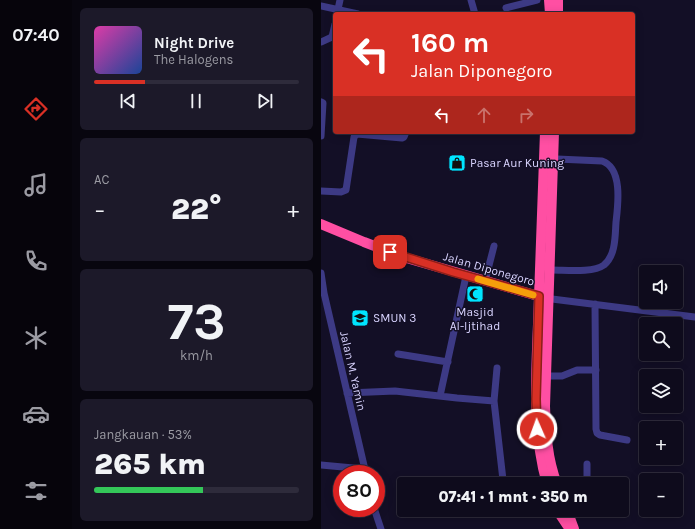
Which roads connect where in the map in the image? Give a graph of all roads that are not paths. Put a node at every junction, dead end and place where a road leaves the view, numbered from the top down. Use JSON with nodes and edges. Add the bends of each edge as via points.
{"nodes":[{"id":1,"x":340,"y":0,"type":"edge"},
{"id":2,"x":471,"y":0,"type":"edge"},
{"id":3,"x":537,"y":0,"type":"edge"},
{"id":4,"x":549,"y":0,"type":"edge"},
{"id":5,"x":554,"y":0,"type":"edge"},
{"id":6,"x":557,"y":0,"type":"edge"},
{"id":7,"x":562,"y":0,"type":"edge"},
{"id":8,"x":321,"y":6,"type":"edge"},
{"id":9,"x":506,"y":8,"type":"dead end"},
{"id":10,"x":338,"y":12,"type":"edge"},
{"id":11,"x":474,"y":12,"type":"edge"},
{"id":12,"x":550,"y":12,"type":"edge"},
{"id":13,"x":554,"y":12,"type":"edge"},
{"id":14,"x":559,"y":12,"type":"edge"},
{"id":15,"x":563,"y":12,"type":"edge"},
{"id":16,"x":333,"y":30,"type":"edge"},
{"id":17,"x":321,"y":42,"type":"edge"},
{"id":18,"x":321,"y":102,"type":"edge"},
{"id":19,"x":357,"y":134,"type":"edge"},
{"id":20,"x":357,"y":134,"type":"edge"},
{"id":21,"x":405,"y":134,"type":"edge"},
{"id":22,"x":545,"y":134,"type":"edge"},
{"id":23,"x":550,"y":134,"type":"edge"},
{"id":24,"x":554,"y":134,"type":"edge"},
{"id":25,"x":559,"y":134,"type":"edge"},
{"id":26,"x":321,"y":136,"type":"edge"},
{"id":27,"x":557,"y":159,"type":"junction"},
{"id":28,"x":321,"y":191,"type":"edge"},
{"id":29,"x":542,"y":220,"type":"junction"},
{"id":30,"x":554,"y":220,"type":"junction"},
{"id":31,"x":321,"y":224,"type":"edge"},
{"id":32,"x":494,"y":246,"type":"dead end"},
{"id":33,"x":553,"y":270,"type":"junction"},
{"id":34,"x":321,"y":273,"type":"edge"},
{"id":35,"x":466,"y":276,"type":"junction"},
{"id":36,"x":485,"y":281,"type":"junction"},
{"id":37,"x":323,"y":293,"type":"edge"},
{"id":38,"x":539,"y":296,"type":"junction"},
{"id":39,"x":551,"y":299,"type":"junction"},
{"id":40,"x":595,"y":304,"type":"junction"},
{"id":41,"x":693,"y":317,"type":"edge"},
{"id":42,"x":397,"y":354,"type":"dead end"},
{"id":43,"x":448,"y":362,"type":"junction"},
{"id":44,"x":497,"y":368,"type":"dead end"},
{"id":45,"x":596,"y":370,"type":"junction"},
{"id":46,"x":550,"y":376,"type":"junction"},
{"id":47,"x":347,"y":393,"type":"junction"},
{"id":48,"x":440,"y":396,"type":"junction"},
{"id":49,"x":494,"y":401,"type":"junction"},
{"id":50,"x":627,"y":440,"type":"dead end"},
{"id":51,"x":587,"y":464,"type":"dead end"},
{"id":52,"x":321,"y":465,"type":"edge"},
{"id":53,"x":364,"y":465,"type":"edge"},
{"id":54,"x":333,"y":467,"type":"edge"},
{"id":55,"x":503,"y":477,"type":"edge"},
{"id":56,"x":545,"y":477,"type":"edge"},
{"id":57,"x":550,"y":477,"type":"edge"},
{"id":58,"x":554,"y":477,"type":"edge"},
{"id":59,"x":560,"y":477,"type":"edge"},
{"id":60,"x":587,"y":477,"type":"edge"},
{"id":61,"x":377,"y":517,"type":"edge"},
{"id":62,"x":563,"y":517,"type":"edge"},
{"id":63,"x":566,"y":517,"type":"edge"},
{"id":64,"x":570,"y":526,"type":"edge"},
{"id":65,"x":381,"y":529,"type":"edge"}],
"edges":[{"from":1,"to":10,"type":"street"},
{"from":2,"to":11,"type":"street"},
{"from":3,"to":9,"type":"street"},
{"from":4,"to":12,"type":"highway"},
{"from":5,"to":13,"type":"highway"},
{"from":6,"to":14,"type":"highway"},
{"from":7,"to":15,"type":"highway"},
{"from":8,"to":10,"type":"street"},
{"from":16,"to":17,"type":"street","via":[[331,37]]},
{"from":18,"to":26,"type":"street"},
{"from":19,"to":28,"type":"street","via":[[354,137],[346,190]]},
{"from":20,"to":21,"type":"street","via":[[402,138]]},
{"from":22,"to":29,"type":"highway"},
{"from":23,"to":57,"type":"highway","via":[[540,406],[543,447]]},
{"from":24,"to":58,"type":"highway","bridge":true,"via":[[545,406],[547,446]]},
{"from":25,"to":27,"type":"highway"},
{"from":27,"to":30,"type":"highway"},
{"from":27,"to":33,"type":"street","via":[[607,163],[611,166],[617,181],[619,196],[614,248],[604,265],[589,270]]},
{"from":29,"to":30,"type":"highway"},
{"from":29,"to":38,"type":"highway"},
{"from":30,"to":33,"type":"highway"},
{"from":31,"to":35,"type":"highway","name":"Jalan Diponegoro","via":[[403,257]]},
{"from":32,"to":36,"type":"street"},
{"from":33,"to":39,"type":"highway"},
{"from":34,"to":37,"type":"street","name":"Jalan M. Yamin"},
{"from":35,"to":36,"type":"highway","name":"Jalan Diponegoro"},
{"from":35,"to":43,"type":"street"},
{"from":36,"to":38,"type":"highway","name":"Jalan Diponegoro"},
{"from":37,"to":47,"type":"street","name":"Jalan M. Yamin"},
{"from":38,"to":56,"type":"highway","via":[[537,429]]},
{"from":39,"to":40,"type":"street"},
{"from":39,"to":46,"type":"highway"},
{"from":40,"to":41,"type":"street"},
{"from":40,"to":45,"type":"street"},
{"from":42,"to":43,"type":"street"},
{"from":43,"to":48,"type":"street"},
{"from":44,"to":49,"type":"street"},
{"from":45,"to":46,"type":"street","via":[[577,370],[562,376]]},
{"from":45,"to":50,"type":"street","via":[[597,433]]},
{"from":46,"to":59,"type":"highway","via":[[552,445]]},
{"from":47,"to":48,"type":"street","via":[[395,391]]},
{"from":47,"to":53,"type":"street","name":"Jalan M. Yamin"},
{"from":48,"to":49,"type":"street"},
{"from":49,"to":55,"type":"street"},
{"from":51,"to":60,"type":"street"},
{"from":52,"to":54,"type":"street"},
{"from":61,"to":65,"type":"street"},
{"from":62,"to":64,"type":"highway"},
{"from":63,"to":64,"type":"highway"}]}
